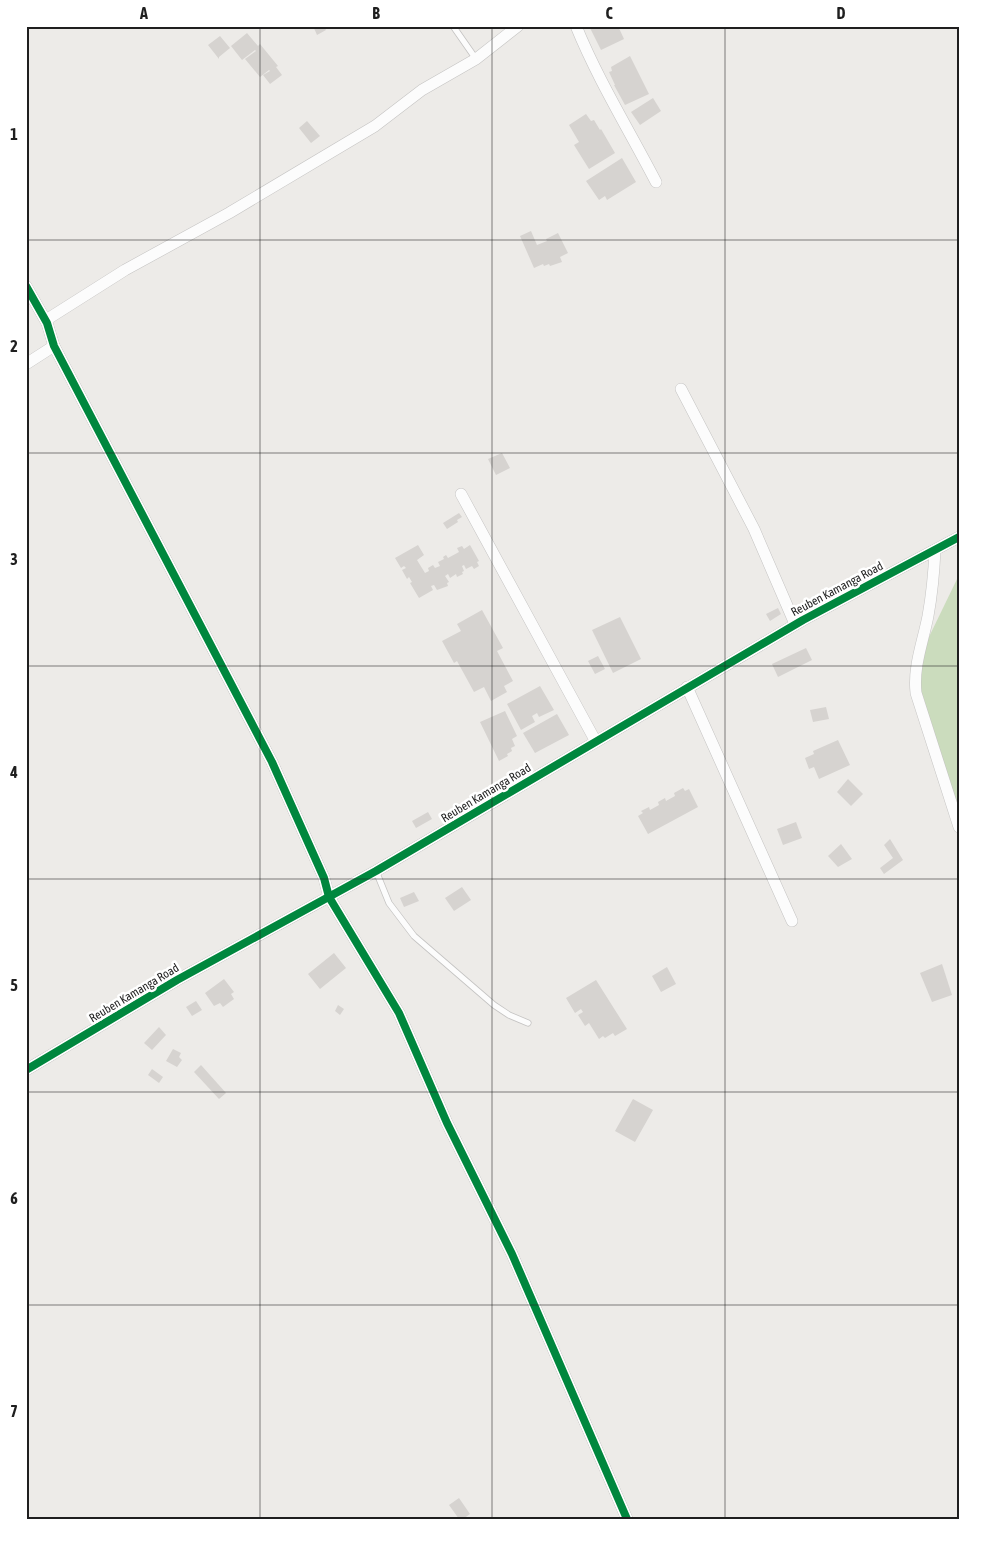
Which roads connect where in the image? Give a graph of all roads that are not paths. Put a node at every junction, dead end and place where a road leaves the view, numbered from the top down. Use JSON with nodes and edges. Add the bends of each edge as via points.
{"nodes":[{"id":1,"x":453,"y":26,"type":"edge"},
{"id":2,"x":518,"y":26,"type":"edge"},
{"id":3,"x":576,"y":26,"type":"edge"},
{"id":4,"x":476,"y":58,"type":"junction"},
{"id":5,"x":656,"y":182,"type":"dead end"},
{"id":6,"x":26,"y":286,"type":"edge"},
{"id":7,"x":46,"y":320,"type":"junction"},
{"id":8,"x":54,"y":346,"type":"junction"},
{"id":9,"x":26,"y":364,"type":"edge"},
{"id":10,"x":681,"y":389,"type":"dead end"},
{"id":11,"x":461,"y":494,"type":"dead end"},
{"id":12,"x":959,"y":536,"type":"edge"},
{"id":13,"x":934,"y":550,"type":"junction"},
{"id":14,"x":795,"y":624,"type":"junction"},
{"id":15,"x":687,"y":687,"type":"junction"},
{"id":16,"x":595,"y":740,"type":"junction"},
{"id":17,"x":959,"y":827,"type":"edge"},
{"id":18,"x":376,"y":871,"type":"junction"},
{"id":19,"x":329,"y":897,"type":"junction"},
{"id":20,"x":792,"y":921,"type":"dead end"},
{"id":21,"x":528,"y":1023,"type":"dead end"},
{"id":22,"x":26,"y":1070,"type":"edge"},
{"id":23,"x":627,"y":1519,"type":"edge"}],
"edges":[{"from":1,"to":4,"type":"lane"},
{"from":2,"to":4,"type":"street"},
{"from":3,"to":5,"type":"street","via":[[598,78]]},
{"from":4,"to":7,"type":"street","via":[[422,90],[375,126],[229,213],[125,270]]},
{"from":6,"to":7,"type":"street"},
{"from":7,"to":8,"type":"street"},
{"from":8,"to":9,"type":"street"},
{"from":8,"to":19,"type":"street","via":[[272,762],[324,878]]},
{"from":10,"to":14,"type":"street","via":[[754,529]]},
{"from":11,"to":16,"type":"street"},
{"from":12,"to":13,"type":"street","name":"Reuben Kamanga Road"},
{"from":13,"to":14,"type":"street","name":"Reuben Kamanga Road"},
{"from":13,"to":17,"type":"street","via":[[928,616],[914,678]]},
{"from":14,"to":15,"type":"street","name":"Reuben Kamanga Road"},
{"from":15,"to":16,"type":"street","name":"Reuben Kamanga Road"},
{"from":15,"to":20,"type":"street"},
{"from":16,"to":18,"type":"street","name":"Reuben Kamanga Road"},
{"from":18,"to":19,"type":"street","name":"Reuben Kamanga Road"},
{"from":18,"to":21,"type":"lane","via":[[389,903],[414,936],[494,1005]]},
{"from":19,"to":22,"type":"street","name":"Reuben Kamanga Road","via":[[177,980]]},
{"from":19,"to":23,"type":"street","via":[[399,1013],[447,1123],[512,1254]]}]}
